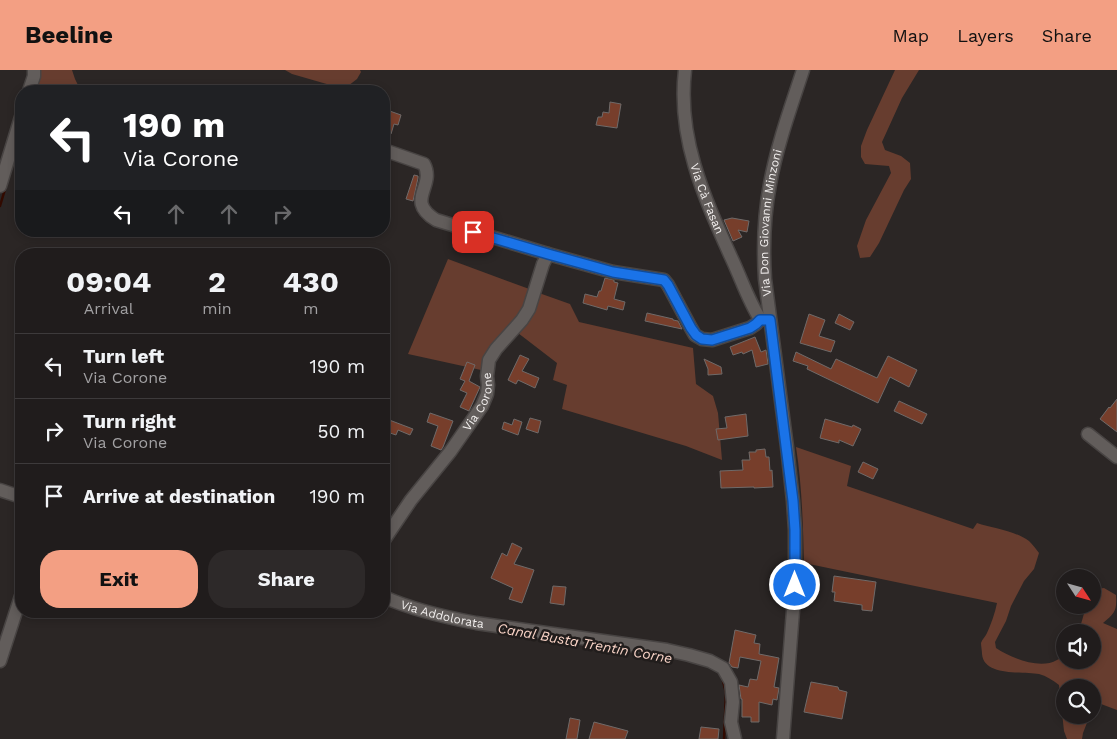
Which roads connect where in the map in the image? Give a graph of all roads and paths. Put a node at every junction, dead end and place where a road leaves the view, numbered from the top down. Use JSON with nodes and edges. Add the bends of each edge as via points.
{"nodes":[{"id":1,"x":34,"y":70,"type":"edge"},
{"id":2,"x":685,"y":70,"type":"edge"},
{"id":3,"x":803,"y":70,"type":"edge"},
{"id":4,"x":31,"y":85,"type":"edge"},
{"id":5,"x":15,"y":137,"type":"edge"},
{"id":6,"x":390,"y":152,"type":"edge"},
{"id":7,"x":0,"y":186,"type":"edge"},
{"id":8,"x":548,"y":254,"type":"junction"},
{"id":9,"x":765,"y":320,"type":"junction"},
{"id":10,"x":1088,"y":434,"type":"dead end"},
{"id":11,"x":1117,"y":457,"type":"edge"},
{"id":12,"x":0,"y":490,"type":"edge"},
{"id":13,"x":15,"y":495,"type":"edge"},
{"id":14,"x":390,"y":531,"type":"edge"},
{"id":15,"x":390,"y":599,"type":"edge"},
{"id":16,"x":15,"y":615,"type":"edge"},
{"id":17,"x":0,"y":661,"type":"edge"},
{"id":18,"x":735,"y":739,"type":"edge"},
{"id":19,"x":783,"y":739,"type":"edge"}],
"edges":[{"from":1,"to":4,"type":"street"},
{"from":2,"to":9,"type":"street","name":"Via Cà Fasan","via":[[684,108],[693,162],[748,296]]},
{"from":3,"to":9,"type":"street","name":"Via Don Giovanni Minzoni","via":[[774,163],[766,206]]},
{"from":5,"to":7,"type":"street"},
{"from":6,"to":8,"type":"street","via":[[424,164],[427,170],[420,202],[429,216]]},
{"from":8,"to":9,"type":"street","via":[[613,272],[664,280],[691,328],[702,339],[712,340]]},
{"from":8,"to":14,"type":"street","name":"Via Corone","via":[[530,309],[489,360],[487,394],[482,406]]},
{"from":9,"to":19,"type":"street","name":"Via Don Giovanni Minzoni","via":[[787,447],[795,530],[795,585]]},
{"from":10,"to":11,"type":"street"},
{"from":12,"to":13,"type":"street"},
{"from":15,"to":18,"type":"street","name":"Via Addolorata","via":[[476,623],[667,650],[710,661],[723,668],[731,682],[731,722]]},
{"from":16,"to":17,"type":"street"}]}
